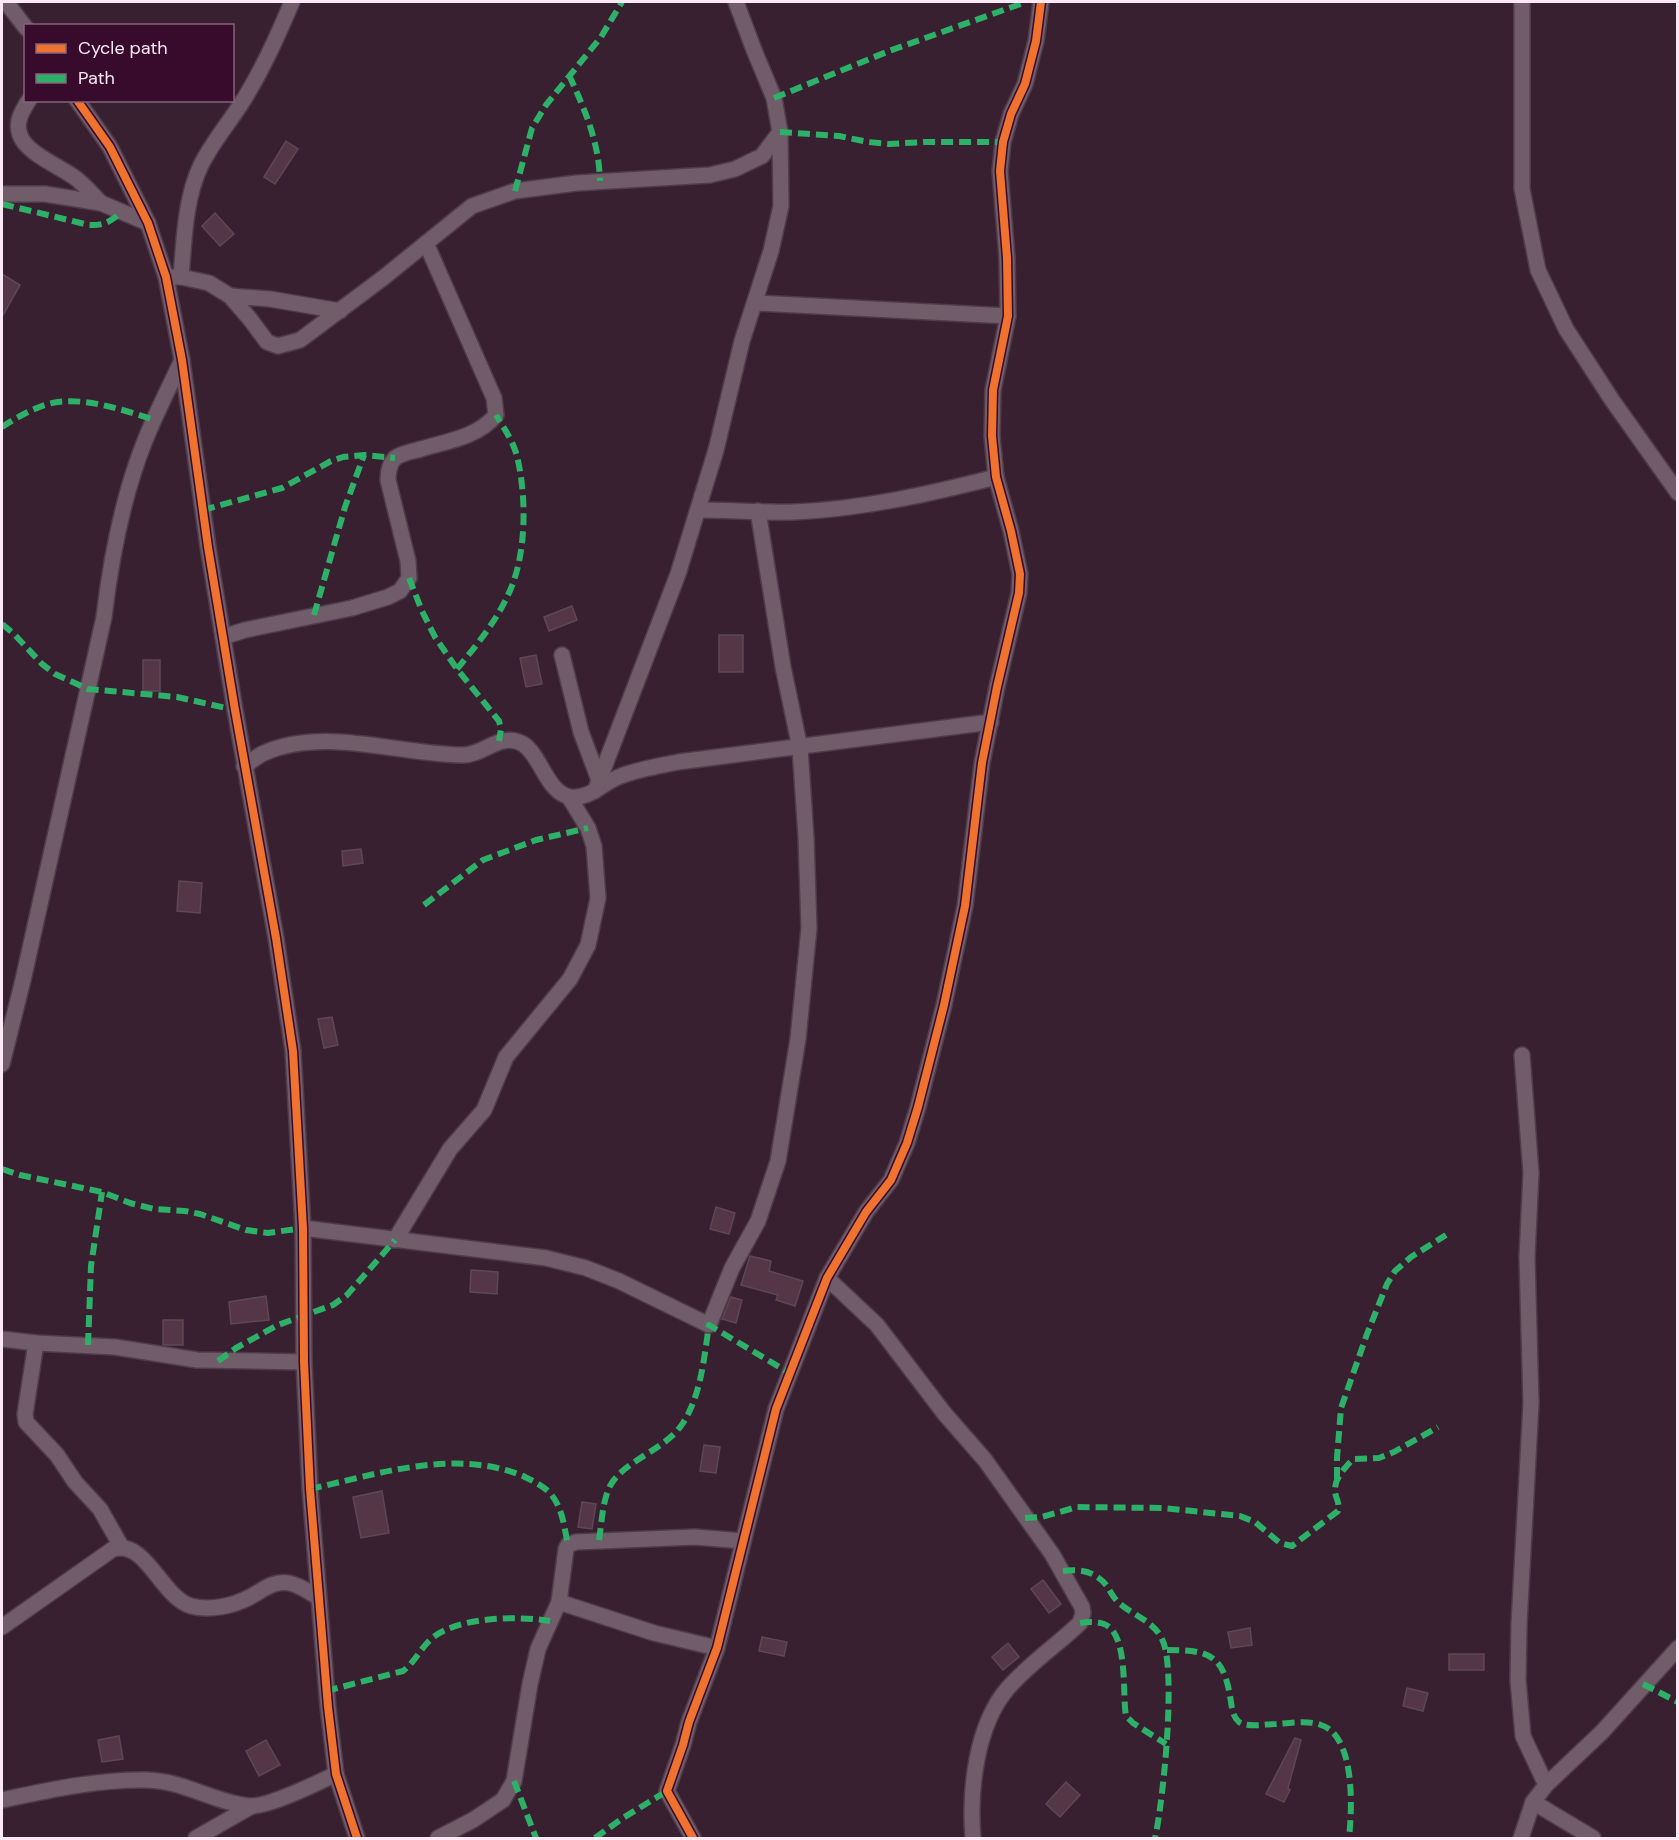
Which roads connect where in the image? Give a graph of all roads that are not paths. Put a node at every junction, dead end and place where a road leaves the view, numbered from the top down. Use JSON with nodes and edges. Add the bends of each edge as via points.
{"nodes":[{"id":1,"x":6,"y":2,"type":"edge"},
{"id":2,"x":292,"y":2,"type":"edge"},
{"id":3,"x":736,"y":2,"type":"edge"},
{"id":4,"x":1041,"y":2,"type":"edge"},
{"id":5,"x":1522,"y":2,"type":"edge"},
{"id":6,"x":24,"y":25,"type":"edge"},
{"id":7,"x":28,"y":102,"type":"edge"},
{"id":8,"x":78,"y":102,"type":"edge"},
{"id":9,"x":780,"y":132,"type":"junction"},
{"id":10,"x":2,"y":194,"type":"edge"},
{"id":11,"x":101,"y":203,"type":"junction"},
{"id":12,"x":148,"y":223,"type":"junction"},
{"id":13,"x":426,"y":243,"type":"junction"},
{"id":14,"x":173,"y":277,"type":"junction"},
{"id":15,"x":230,"y":296,"type":"junction"},
{"id":16,"x":755,"y":303,"type":"junction"},
{"id":17,"x":340,"y":311,"type":"junction"},
{"id":18,"x":1008,"y":316,"type":"junction"},
{"id":19,"x":182,"y":360,"type":"junction"},
{"id":20,"x":996,"y":477,"type":"junction"},
{"id":21,"x":1677,"y":493,"type":"edge"},
{"id":22,"x":698,"y":510,"type":"junction"},
{"id":23,"x":758,"y":511,"type":"junction"},
{"id":24,"x":223,"y":637,"type":"junction"},
{"id":25,"x":562,"y":655,"type":"dead end"},
{"id":26,"x":991,"y":722,"type":"junction"},
{"id":27,"x":800,"y":748,"type":"junction"},
{"id":28,"x":244,"y":766,"type":"junction"},
{"id":29,"x":597,"y":785,"type":"junction"},
{"id":30,"x":569,"y":797,"type":"junction"},
{"id":31,"x":1522,"y":1054,"type":"dead end"},
{"id":32,"x":2,"y":1064,"type":"edge"},
{"id":33,"x":303,"y":1228,"type":"junction"},
{"id":34,"x":395,"y":1240,"type":"junction"},
{"id":35,"x":827,"y":1278,"type":"junction"},
{"id":36,"x":2,"y":1339,"type":"edge"},
{"id":37,"x":36,"y":1343,"type":"junction"},
{"id":38,"x":304,"y":1362,"type":"junction"},
{"id":39,"x":743,"y":1541,"type":"junction"},
{"id":40,"x":121,"y":1546,"type":"junction"},
{"id":41,"x":318,"y":1597,"type":"junction"},
{"id":42,"x":559,"y":1602,"type":"junction"},
{"id":43,"x":2,"y":1627,"type":"edge"},
{"id":44,"x":717,"y":1648,"type":"junction"},
{"id":45,"x":1677,"y":1648,"type":"edge"},
{"id":46,"x":336,"y":1774,"type":"junction"},
{"id":47,"x":1546,"y":1785,"type":"junction"},
{"id":48,"x":2,"y":1800,"type":"edge"},
{"id":49,"x":1533,"y":1803,"type":"junction"},
{"id":50,"x":252,"y":1806,"type":"junction"},
{"id":51,"x":196,"y":1839,"type":"edge"},
{"id":52,"x":357,"y":1839,"type":"edge"},
{"id":53,"x":438,"y":1839,"type":"edge"},
{"id":54,"x":693,"y":1839,"type":"edge"},
{"id":55,"x":974,"y":1839,"type":"edge"},
{"id":56,"x":1521,"y":1839,"type":"edge"},
{"id":57,"x":1593,"y":1839,"type":"edge"}],
"edges":[{"from":1,"to":6,"type":"street"},
{"from":2,"to":14,"type":"street","via":[[259,74],[200,167]]},
{"from":3,"to":9,"type":"street","via":[[774,98]]},
{"from":4,"to":18,"type":"street","via":[[1036,41],[1025,84],[1011,114],[1000,171]]},
{"from":5,"to":21,"type":"street","via":[[1522,189],[1538,270],[1566,329]]},
{"from":7,"to":11,"type":"street","via":[[18,123],[23,142],[75,178]]},
{"from":8,"to":12,"type":"street","via":[[110,147]]},
{"from":9,"to":13,"type":"street","via":[[762,156],[710,175],[514,191],[472,206]]},
{"from":9,"to":16,"type":"street","via":[[781,206]]},
{"from":10,"to":11,"type":"street","via":[[45,194]]},
{"from":11,"to":12,"type":"street"},
{"from":12,"to":14,"type":"street"},
{"from":13,"to":17,"type":"street"},
{"from":13,"to":24,"type":"street","via":[[490,387],[496,415],[488,425],[463,437],[395,459],[388,469],[410,578],[400,591],[352,608]]},
{"from":14,"to":15,"type":"street","via":[[209,283]]},
{"from":14,"to":19,"type":"street"},
{"from":15,"to":17,"type":"street","via":[[270,298]]},
{"from":15,"to":17,"type":"street","via":[[267,342],[278,346],[300,340]]},
{"from":16,"to":18,"type":"street"},
{"from":16,"to":22,"type":"street"},
{"from":18,"to":20,"type":"street","via":[[993,390]]},
{"from":19,"to":24,"type":"street"},
{"from":19,"to":32,"type":"street","via":[[144,443],[123,512],[104,617]]},
{"from":20,"to":23,"type":"street","via":[[864,505],[794,512]]},
{"from":20,"to":26,"type":"street","via":[[1020,574]]},
{"from":22,"to":23,"type":"street"},
{"from":22,"to":29,"type":"street","via":[[678,574]]},
{"from":23,"to":27,"type":"street"},
{"from":24,"to":28,"type":"street"},
{"from":25,"to":29,"type":"street"},
{"from":26,"to":27,"type":"street"},
{"from":26,"to":35,"type":"street","via":[[964,906],[918,1107],[891,1180],[866,1212]]},
{"from":27,"to":29,"type":"street","via":[[678,762],[636,770]]},
{"from":27,"to":34,"type":"street","via":[[809,928],[786,1119],[778,1161],[758,1221],[732,1268],[708,1325],[586,1268],[546,1258]]},
{"from":28,"to":30,"type":"street","via":[[279,748],[306,744],[361,743],[469,754],[510,739],[524,744],[545,775]]},
{"from":28,"to":33,"type":"street","via":[[293,1051]]},
{"from":29,"to":30,"type":"street","via":[[585,796]]},
{"from":30,"to":34,"type":"street","via":[[594,846],[598,898],[588,945],[570,979],[506,1057],[484,1110],[450,1149]]},
{"from":31,"to":47,"type":"street","via":[[1531,1173],[1527,1257],[1531,1403],[1518,1680],[1523,1736]]},
{"from":33,"to":34,"type":"street"},
{"from":33,"to":38,"type":"street"},
{"from":35,"to":39,"type":"street","via":[[776,1409]]},
{"from":35,"to":55,"type":"street","via":[[877,1325],[985,1460],[1053,1554],[1082,1607],[1080,1623],[1029,1667],[992,1710],[982,1737],[975,1781]]},
{"from":36,"to":37,"type":"street"},
{"from":37,"to":38,"type":"street","via":[[115,1347],[196,1360]]},
{"from":37,"to":40,"type":"street","via":[[26,1422],[100,1509]]},
{"from":38,"to":41,"type":"street"},
{"from":39,"to":42,"type":"street","via":[[695,1537],[572,1542],[566,1549]]},
{"from":39,"to":44,"type":"street"},
{"from":40,"to":41,"type":"street","via":[[138,1553],[164,1585],[189,1605],[226,1606],[275,1584],[288,1583]]},
{"from":40,"to":43,"type":"street"},
{"from":41,"to":46,"type":"street"},
{"from":42,"to":44,"type":"street","via":[[654,1633]]},
{"from":42,"to":53,"type":"street","via":[[538,1649],[514,1781],[503,1800]]},
{"from":44,"to":54,"type":"street","via":[[667,1791]]},
{"from":45,"to":47,"type":"street","via":[[1602,1732]]},
{"from":46,"to":50,"type":"street"},
{"from":46,"to":52,"type":"street"},
{"from":47,"to":49,"type":"street"},
{"from":48,"to":50,"type":"street","via":[[97,1783],[146,1780],[171,1782]]},
{"from":49,"to":56,"type":"street"},
{"from":49,"to":57,"type":"street"},
{"from":50,"to":51,"type":"street"}]}
